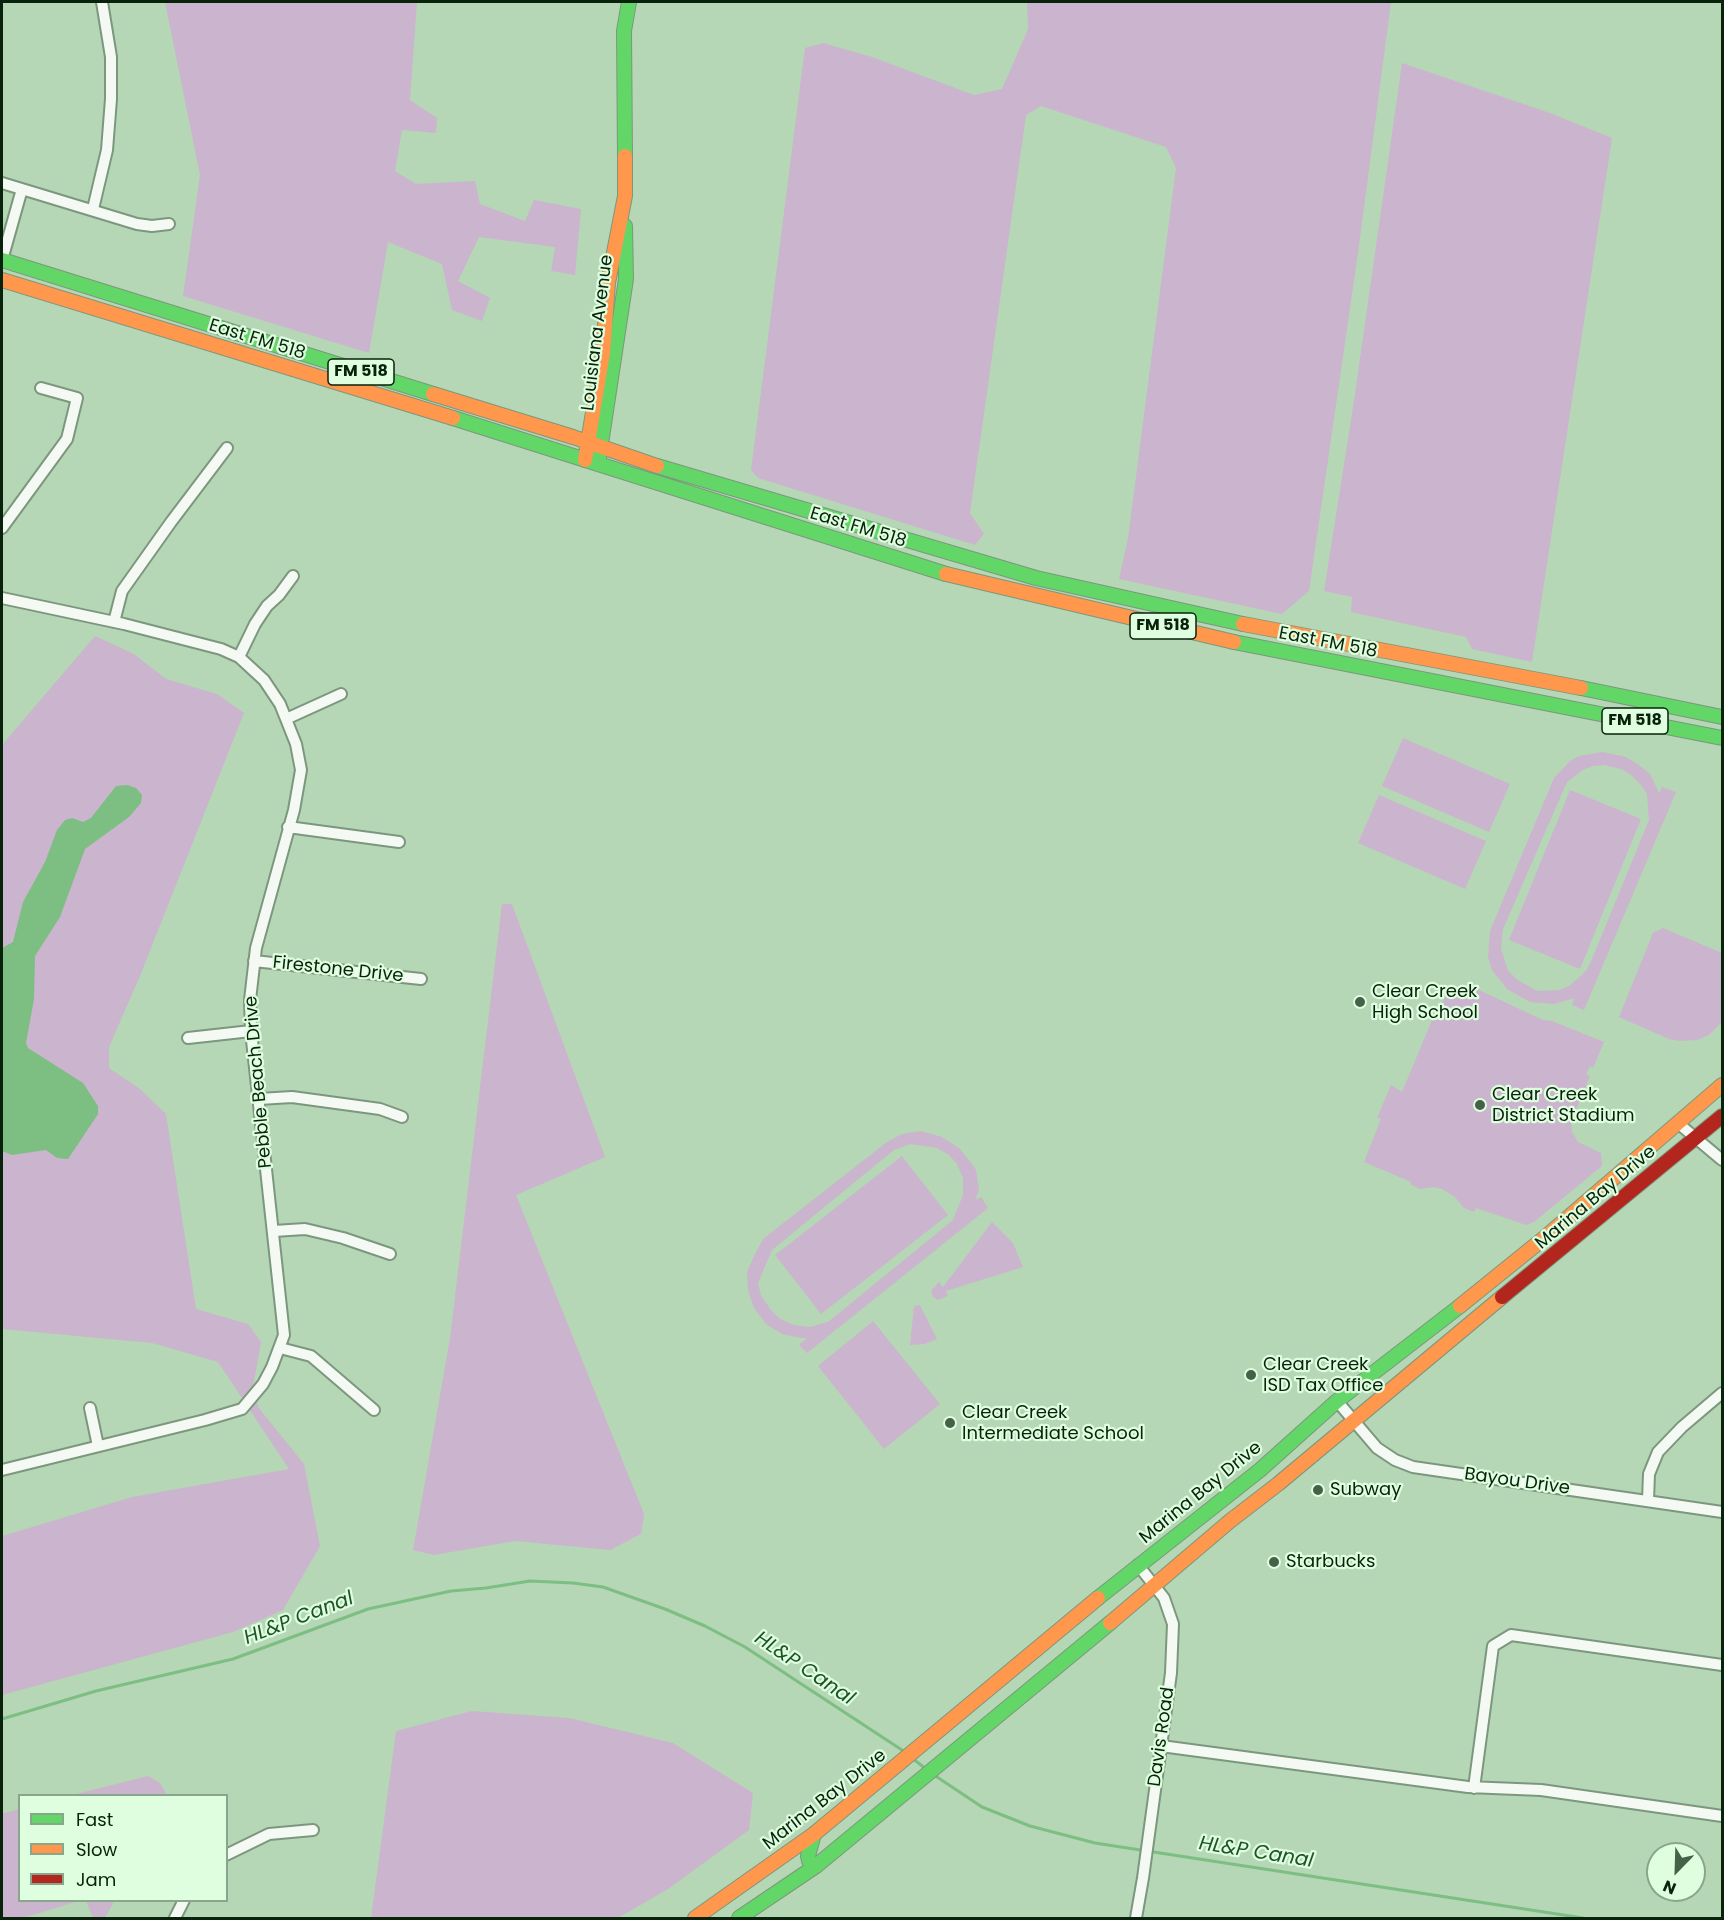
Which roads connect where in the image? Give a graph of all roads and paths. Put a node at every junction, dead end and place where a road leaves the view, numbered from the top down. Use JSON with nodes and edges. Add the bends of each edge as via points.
{"nodes":[{"id":1,"x":102,"y":2,"type":"edge"},
{"id":2,"x":628,"y":2,"type":"edge"},
{"id":3,"x":3,"y":184,"type":"edge"},
{"id":4,"x":22,"y":189,"type":"junction"},
{"id":5,"x":2,"y":196,"type":"edge"},
{"id":6,"x":93,"y":209,"type":"junction"},
{"id":7,"x":169,"y":224,"type":"dead end"},
{"id":8,"x":2,"y":260,"type":"edge"},
{"id":9,"x":2,"y":280,"type":"edge"},
{"id":10,"x":41,"y":388,"type":"dead end"},
{"id":11,"x":414,"y":388,"type":"junction"},
{"id":12,"x":409,"y":405,"type":"junction"},
{"id":13,"x":594,"y":444,"type":"junction"},
{"id":14,"x":227,"y":448,"type":"dead end"},
{"id":15,"x":591,"y":463,"type":"junction"},
{"id":16,"x":785,"y":503,"type":"junction"},
{"id":17,"x":779,"y":522,"type":"junction"},
{"id":18,"x":2,"y":528,"type":"edge"},
{"id":19,"x":961,"y":556,"type":"junction"},
{"id":20,"x":293,"y":576,"type":"dead end"},
{"id":21,"x":955,"y":576,"type":"junction"},
{"id":22,"x":2,"y":597,"type":"edge"},
{"id":23,"x":1145,"y":602,"type":"junction"},
{"id":24,"x":1139,"y":621,"type":"junction"},
{"id":25,"x":114,"y":622,"type":"junction"},
{"id":26,"x":1256,"y":627,"type":"junction"},
{"id":27,"x":1250,"y":646,"type":"junction"},
{"id":28,"x":1401,"y":654,"type":"junction"},
{"id":29,"x":239,"y":657,"type":"junction"},
{"id":30,"x":1400,"y":676,"type":"junction"},
{"id":31,"x":341,"y":694,"type":"dead end"},
{"id":32,"x":1619,"y":695,"type":"junction"},
{"id":33,"x":1722,"y":716,"type":"edge"},
{"id":34,"x":1616,"y":718,"type":"junction"},
{"id":35,"x":286,"y":719,"type":"junction"},
{"id":36,"x":1720,"y":737,"type":"edge"},
{"id":37,"x":288,"y":827,"type":"junction"},
{"id":38,"x":399,"y":842,"type":"dead end"},
{"id":39,"x":254,"y":961,"type":"junction"},
{"id":40,"x":422,"y":979,"type":"dead end"},
{"id":41,"x":251,"y":1031,"type":"junction"},
{"id":42,"x":188,"y":1038,"type":"dead end"},
{"id":43,"x":1722,"y":1085,"type":"edge"},
{"id":44,"x":259,"y":1099,"type":"junction"},
{"id":45,"x":1722,"y":1116,"type":"edge"},
{"id":46,"x":402,"y":1117,"type":"dead end"},
{"id":47,"x":1679,"y":1124,"type":"junction"},
{"id":48,"x":1696,"y":1138,"type":"junction"},
{"id":49,"x":1722,"y":1160,"type":"edge"},
{"id":50,"x":274,"y":1231,"type":"junction"},
{"id":51,"x":1543,"y":1239,"type":"junction"},
{"id":52,"x":390,"y":1254,"type":"dead end"},
{"id":53,"x":1555,"y":1255,"type":"junction"},
{"id":54,"x":1426,"y":1333,"type":"junction"},
{"id":55,"x":280,"y":1348,"type":"junction"},
{"id":56,"x":1439,"y":1349,"type":"junction"},
{"id":57,"x":1722,"y":1393,"type":"edge"},
{"id":58,"x":1337,"y":1401,"type":"junction"},
{"id":59,"x":90,"y":1408,"type":"dead end"},
{"id":60,"x":374,"y":1410,"type":"dead end"},
{"id":61,"x":1353,"y":1421,"type":"junction"},
{"id":62,"x":98,"y":1446,"type":"junction"},
{"id":63,"x":2,"y":1470,"type":"edge"},
{"id":64,"x":1260,"y":1470,"type":"junction"},
{"id":65,"x":1271,"y":1490,"type":"junction"},
{"id":66,"x":1648,"y":1500,"type":"junction"},
{"id":67,"x":1217,"y":1505,"type":"junction"},
{"id":68,"x":1722,"y":1512,"type":"edge"},
{"id":69,"x":1230,"y":1521,"type":"junction"},
{"id":70,"x":1138,"y":1565,"type":"junction"},
{"id":71,"x":1154,"y":1585,"type":"junction"},
{"id":72,"x":1722,"y":1665,"type":"edge"},
{"id":73,"x":995,"y":1684,"type":"junction"},
{"id":74,"x":1013,"y":1704,"type":"junction"},
{"id":75,"x":1161,"y":1746,"type":"junction"},
{"id":76,"x":1474,"y":1788,"type":"junction"},
{"id":77,"x":1722,"y":1816,"type":"edge"},
{"id":78,"x":313,"y":1830,"type":"dead end"},
{"id":79,"x":814,"y":1834,"type":"junction"},
{"id":80,"x":228,"y":1854,"type":"edge"},
{"id":81,"x":816,"y":1866,"type":"junction"},
{"id":82,"x":183,"y":1902,"type":"edge"},
{"id":83,"x":175,"y":1918,"type":"edge"},
{"id":84,"x":695,"y":1918,"type":"edge"},
{"id":85,"x":739,"y":1918,"type":"edge"},
{"id":86,"x":1136,"y":1918,"type":"edge"}],
"edges":[{"from":1,"to":6,"type":"street","via":[[111,57],[111,99],[107,150]]},
{"from":2,"to":13,"type":"main road","name":"Louisiana Avenue","via":[[624,31],[625,196],[608,283]]},
{"from":3,"to":4,"type":"street"},
{"from":3,"to":5,"type":"street"},
{"from":4,"to":6,"type":"street"},
{"from":4,"to":8,"type":"street"},
{"from":6,"to":7,"type":"street","via":[[137,224]]},
{"from":8,"to":11,"type":"main road","name":"East FM 518","number":"FM 518"},
{"from":9,"to":12,"type":"main road","name":"East FM 518","number":"FM 518"},
{"from":10,"to":18,"type":"street","via":[[77,398],[67,439]]},
{"from":11,"to":12,"type":"main road"},
{"from":11,"to":13,"type":"main road","name":"East FM 518","number":"FM 518"},
{"from":12,"to":15,"type":"main road","name":"East FM 518","number":"FM 518"},
{"from":13,"to":15,"type":"main road","name":"Louisiana Avenue"},
{"from":13,"to":16,"type":"main road","name":"East FM 518","number":"FM 518","via":[[642,462]]},
{"from":14,"to":25,"type":"street","via":[[122,591]]},
{"from":15,"to":17,"type":"main road","name":"East FM 518","number":"FM 518"},
{"from":16,"to":17,"type":"main road"},
{"from":16,"to":19,"type":"main road","name":"East FM 518","number":"FM 518"},
{"from":17,"to":21,"type":"main road","name":"East FM 518","number":"FM 518"},
{"from":19,"to":21,"type":"main road"},
{"from":19,"to":23,"type":"main road","name":"East FM 518","number":"FM 518","via":[[1036,578]]},
{"from":20,"to":29,"type":"street","via":[[255,624]]},
{"from":21,"to":24,"type":"main road","name":"East FM 518","number":"FM 518"},
{"from":22,"to":25,"type":"street","name":"Pebble Beach Drive"},
{"from":23,"to":24,"type":"main road"},
{"from":23,"to":26,"type":"main road","name":"East FM 518","number":"FM 518"},
{"from":24,"to":27,"type":"main road","name":"East FM 518","number":"FM 518"},
{"from":25,"to":29,"type":"street","name":"Pebble Beach Drive"},
{"from":26,"to":27,"type":"main road"},
{"from":26,"to":28,"type":"main road","name":"East FM 518","number":"FM 518"},
{"from":27,"to":30,"type":"main road","name":"East FM 518","number":"FM 518"},
{"from":28,"to":30,"type":"main road"},
{"from":28,"to":32,"type":"main road","name":"East FM 518","number":"FM 518"},
{"from":29,"to":35,"type":"street","name":"Pebble Beach Drive","via":[[264,680]]},
{"from":30,"to":34,"type":"main road","name":"East FM 518","number":"FM 518"},
{"from":31,"to":35,"type":"street"},
{"from":32,"to":33,"type":"main road","name":"East FM 518","number":"FM 518"},
{"from":32,"to":34,"type":"main road"},
{"from":33,"to":36,"type":"street"},
{"from":34,"to":36,"type":"main road","name":"East FM 518","number":"FM 518"},
{"from":35,"to":37,"type":"street","name":"Pebble Beach Drive","via":[[301,770]]},
{"from":37,"to":38,"type":"street"},
{"from":37,"to":39,"type":"street","name":"Pebble Beach Drive"},
{"from":39,"to":40,"type":"street","name":"Firestone Drive"},
{"from":39,"to":41,"type":"street","name":"Pebble Beach Drive"},
{"from":41,"to":42,"type":"street"},
{"from":41,"to":44,"type":"street","name":"Pebble Beach Drive"},
{"from":43,"to":47,"type":"main road","name":"Marina Bay Drive"},
{"from":44,"to":46,"type":"street","via":[[291,1097],[380,1109]]},
{"from":44,"to":50,"type":"street","name":"Pebble Beach Drive"},
{"from":45,"to":48,"type":"main road","name":"Marina Bay Drive"},
{"from":47,"to":48,"type":"street"},
{"from":47,"to":51,"type":"main road","name":"Marina Bay Drive"},
{"from":48,"to":49,"type":"street"},
{"from":48,"to":53,"type":"main road","name":"Marina Bay Drive"},
{"from":50,"to":52,"type":"street","via":[[306,1228]]},
{"from":50,"to":55,"type":"street","name":"Pebble Beach Drive","via":[[284,1335]]},
{"from":51,"to":53,"type":"main road"},
{"from":51,"to":54,"type":"main road","name":"Marina Bay Drive"},
{"from":53,"to":56,"type":"main road","name":"Marina Bay Drive"},
{"from":54,"to":56,"type":"main road"},
{"from":54,"to":58,"type":"main road","name":"Marina Bay Drive"},
{"from":55,"to":60,"type":"street","via":[[311,1356]]},
{"from":55,"to":62,"type":"street","name":"Pebble Beach Drive","via":[[263,1384],[242,1409]]},
{"from":56,"to":61,"type":"main road","name":"Marina Bay Drive"},
{"from":57,"to":66,"type":"street","via":[[1658,1452],[1649,1474]]},
{"from":58,"to":61,"type":"street","name":"Bayou Drive"},
{"from":58,"to":64,"type":"main road","name":"Marina Bay Drive"},
{"from":59,"to":62,"type":"street"},
{"from":61,"to":65,"type":"main road","name":"Marina Bay Drive"},
{"from":61,"to":66,"type":"street","name":"Bayou Drive","via":[[1377,1448],[1413,1467]]},
{"from":62,"to":63,"type":"street","name":"Pebble Beach Drive"},
{"from":64,"to":65,"type":"main road"},
{"from":64,"to":67,"type":"main road","name":"Marina Bay Drive"},
{"from":65,"to":69,"type":"main road","name":"Marina Bay Drive"},
{"from":66,"to":68,"type":"street","name":"Bayou Drive"},
{"from":67,"to":69,"type":"main road"},
{"from":67,"to":70,"type":"main road","name":"Marina Bay Drive"},
{"from":69,"to":71,"type":"main road","name":"Marina Bay Drive"},
{"from":70,"to":71,"type":"street","name":"Davis Road"},
{"from":70,"to":73,"type":"main road","name":"Marina Bay Drive"},
{"from":71,"to":74,"type":"main road","name":"Marina Bay Drive"},
{"from":71,"to":75,"type":"street","name":"Davis Road","via":[[1164,1598],[1173,1624]]},
{"from":72,"to":76,"type":"street","via":[[1511,1635],[1493,1646]]},
{"from":73,"to":74,"type":"main road"},
{"from":73,"to":79,"type":"main road","name":"Marina Bay Drive"},
{"from":74,"to":81,"type":"main road","name":"Marina Bay Drive"},
{"from":75,"to":76,"type":"street"},
{"from":75,"to":86,"type":"street","name":"Davis Road"},
{"from":76,"to":77,"type":"street","via":[[1540,1790]]},
{"from":78,"to":80,"type":"street","via":[[269,1834]]},
{"from":79,"to":81,"type":"main road","via":[[808,1861]]},
{"from":79,"to":84,"type":"main road","name":"Marina Bay Drive"},
{"from":81,"to":85,"type":"main road","name":"Marina Bay Drive"},
{"from":82,"to":83,"type":"street"}]}
